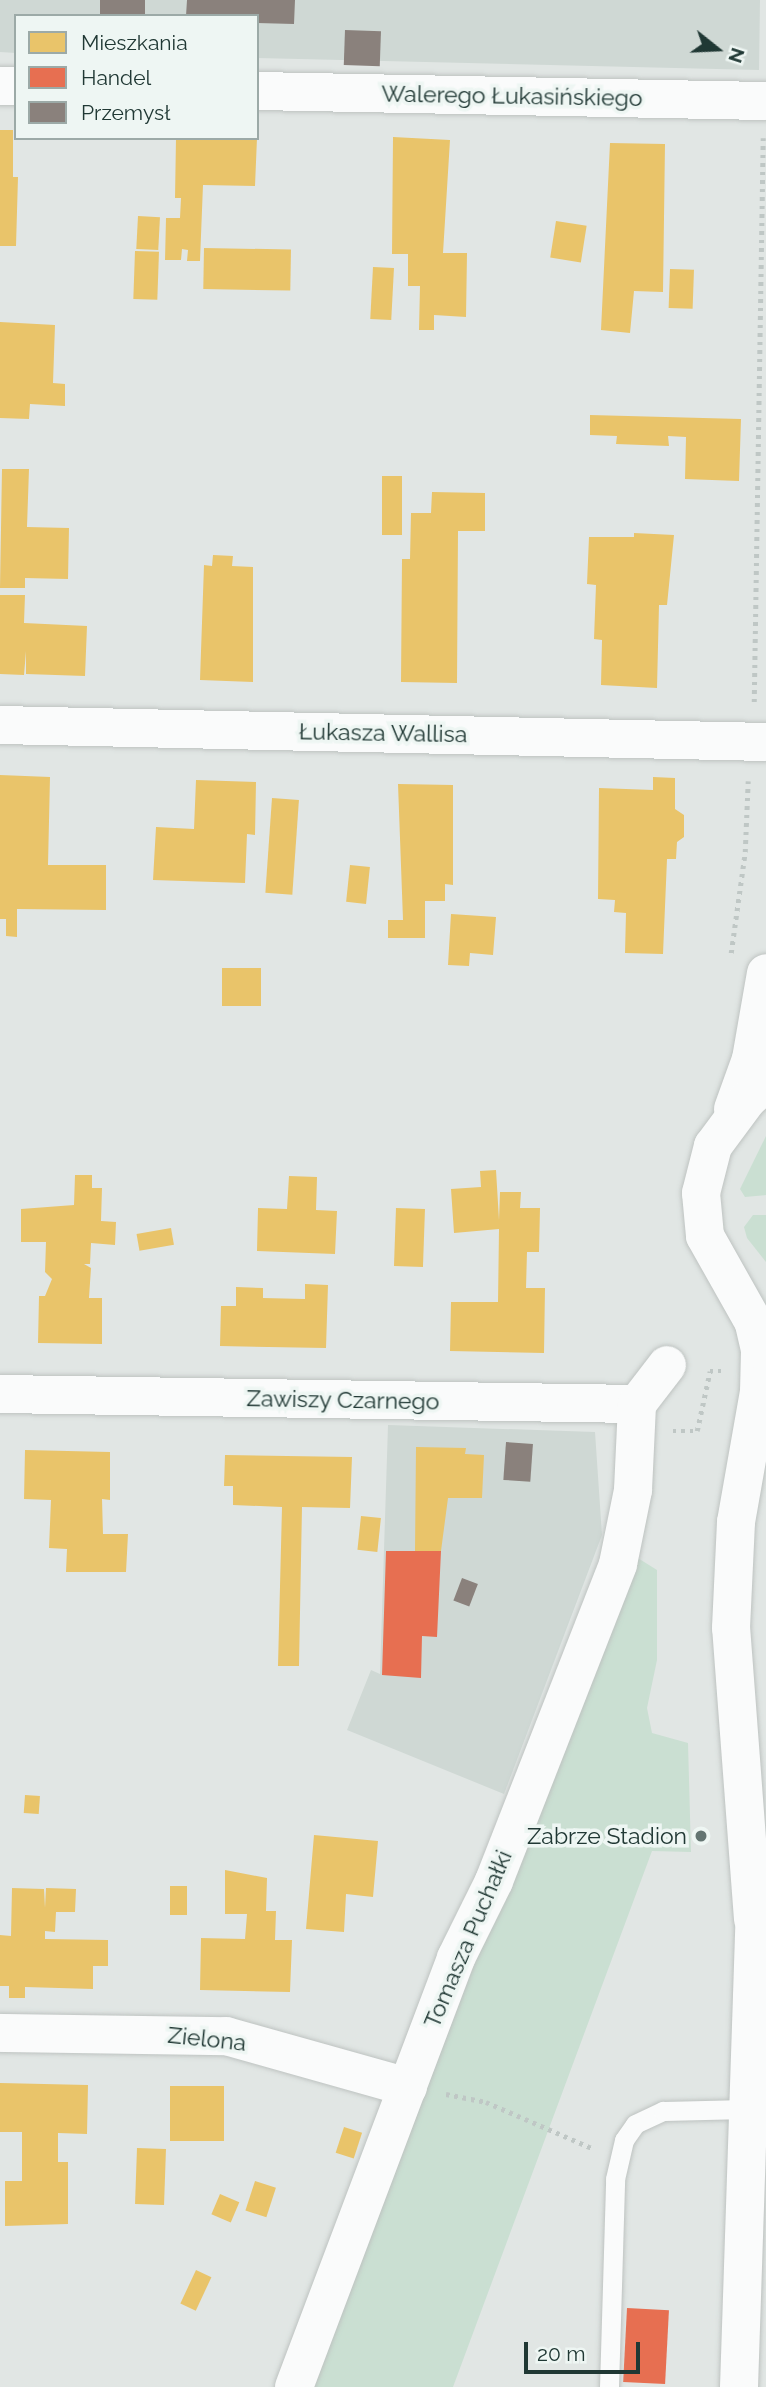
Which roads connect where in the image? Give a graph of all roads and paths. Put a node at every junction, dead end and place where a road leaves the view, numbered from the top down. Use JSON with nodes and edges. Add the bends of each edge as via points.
{"nodes":[{"id":1,"x":259,"y":91,"type":"edge"},
{"id":2,"x":765,"y":101,"type":"edge"},
{"id":3,"x":766,"y":471,"type":"edge"},
{"id":4,"x":0,"y":724,"type":"edge"},
{"id":5,"x":766,"y":742,"type":"edge"},
{"id":6,"x":766,"y":973,"type":"edge"},
{"id":7,"x":766,"y":1083,"type":"edge"},
{"id":8,"x":726,"y":1125,"type":"junction"},
{"id":9,"x":725,"y":1275,"type":"junction"},
{"id":10,"x":766,"y":1296,"type":"edge"},
{"id":11,"x":667,"y":1365,"type":"dead end"},
{"id":12,"x":0,"y":1394,"type":"edge"},
{"id":13,"x":637,"y":1404,"type":"junction"},
{"id":14,"x":766,"y":1783,"type":"edge"},
{"id":15,"x":753,"y":1919,"type":"junction"},
{"id":16,"x":0,"y":2033,"type":"edge"},
{"id":17,"x":757,"y":2059,"type":"edge"},
{"id":18,"x":408,"y":2087,"type":"junction"},
{"id":19,"x":747,"y":2109,"type":"junction"},
{"id":20,"x":618,"y":2160,"type":"junction"},
{"id":21,"x":294,"y":2387,"type":"edge"},
{"id":22,"x":609,"y":2387,"type":"edge"},
{"id":23,"x":739,"y":2387,"type":"edge"}],
"edges":[{"from":1,"to":2,"type":"street","name":"Walerego Łukasińskiego"},
{"from":2,"to":3,"type":"path","via":[[755,459],[761,478]]},
{"from":4,"to":5,"type":"street","name":"Łukasza Wallisa"},
{"from":6,"to":8,"type":"street","via":[[751,1059]]},
{"from":7,"to":8,"type":"street"},
{"from":8,"to":9,"type":"street","via":[[705,1167],[701,1193],[705,1236]]},
{"from":9,"to":10,"type":"street"},
{"from":9,"to":15,"type":"street","via":[[754,1323],[760,1350],[759,1392],[736,1522],[731,1628]]},
{"from":11,"to":13,"type":"street"},
{"from":12,"to":13,"type":"street","name":"Zawiszy Czarnego"},
{"from":13,"to":18,"type":"street","name":"Tomasza Puchałki","via":[[633,1490],[618,1564]]},
{"from":14,"to":15,"type":"street"},
{"from":15,"to":17,"type":"street"},
{"from":16,"to":18,"type":"street","name":"Zielona","via":[[226,2036]]},
{"from":17,"to":19,"type":"street"},
{"from":18,"to":20,"type":"path","via":[[486,2102]]},
{"from":18,"to":21,"type":"street","name":"Tomasza Puchałki"},
{"from":19,"to":20,"type":"lane","via":[[654,2113],[630,2131]]},
{"from":19,"to":23,"type":"street"},
{"from":20,"to":22,"type":"lane"}]}
